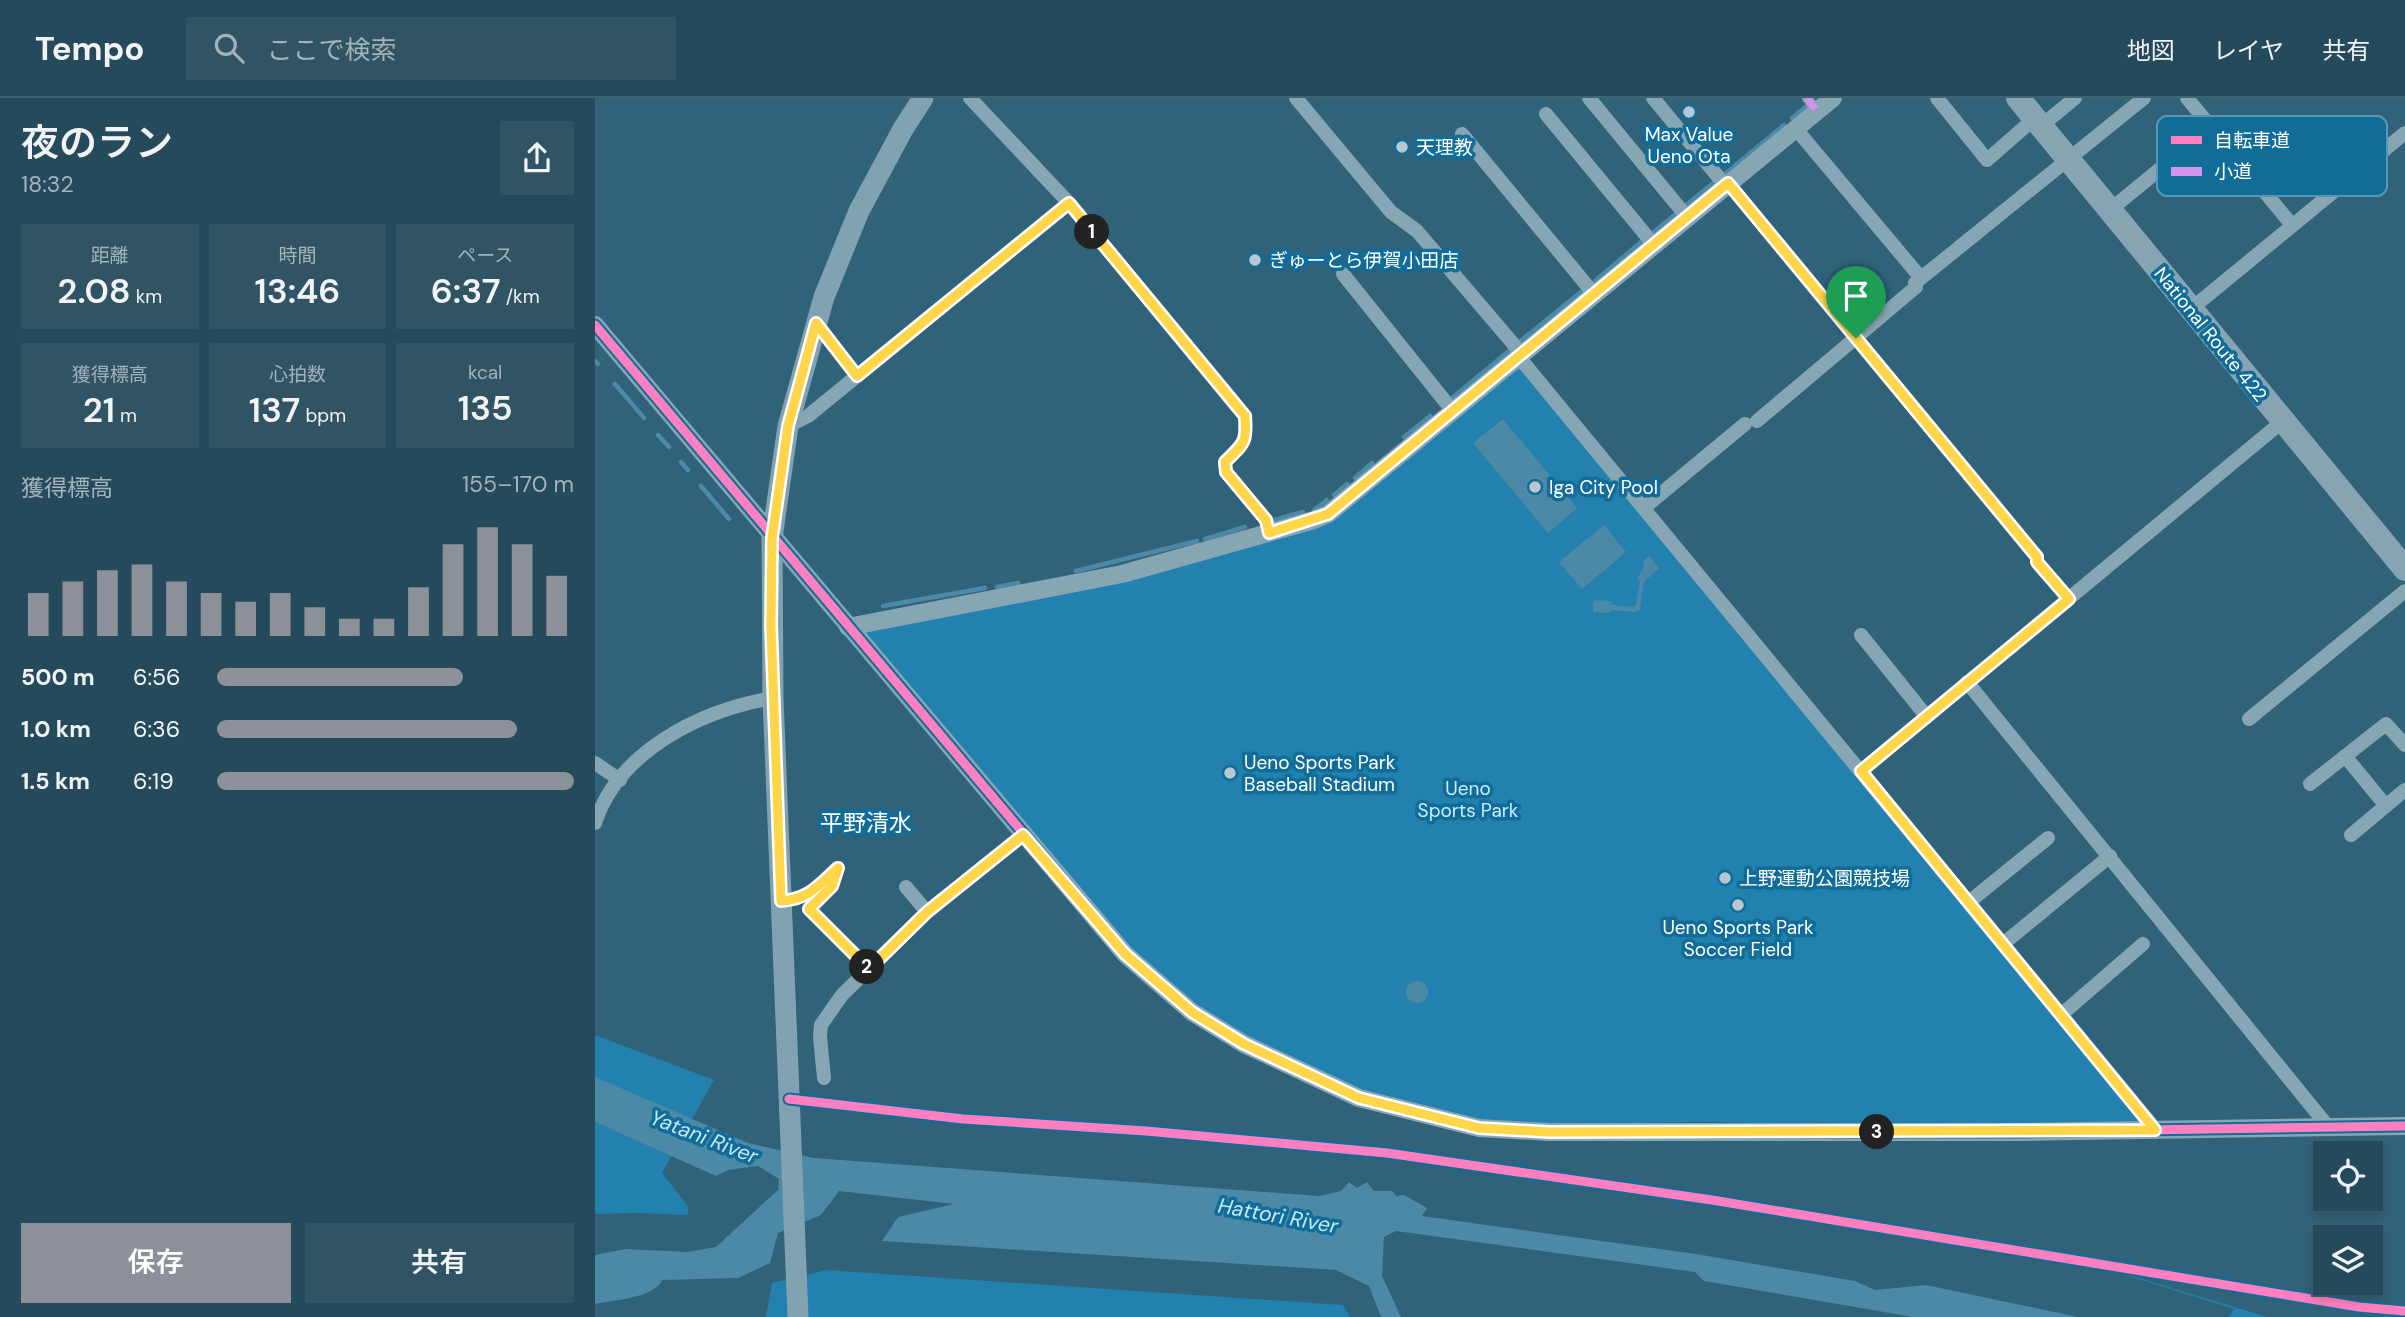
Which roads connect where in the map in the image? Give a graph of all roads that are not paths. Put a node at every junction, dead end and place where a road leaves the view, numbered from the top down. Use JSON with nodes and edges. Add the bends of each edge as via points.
{"nodes":[{"id":1,"x":923,"y":98,"type":"edge"},
{"id":2,"x":970,"y":98,"type":"edge"},
{"id":3,"x":1296,"y":98,"type":"edge"},
{"id":4,"x":1589,"y":98,"type":"edge"},
{"id":5,"x":1653,"y":98,"type":"edge"},
{"id":6,"x":1833,"y":98,"type":"edge"},
{"id":7,"x":1937,"y":98,"type":"edge"},
{"id":8,"x":2018,"y":98,"type":"edge"},
{"id":9,"x":2075,"y":98,"type":"edge"},
{"id":10,"x":2144,"y":98,"type":"edge"},
{"id":11,"x":2187,"y":98,"type":"edge"},
{"id":12,"x":1812,"y":104,"type":"edge"},
{"id":13,"x":1546,"y":114,"type":"dead end"},
{"id":14,"x":2202,"y":116,"type":"edge"},
{"id":15,"x":2038,"y":122,"type":"junction"},
{"id":16,"x":1796,"y":129,"type":"junction"},
{"id":17,"x":2405,"y":133,"type":"edge"},
{"id":18,"x":1462,"y":134,"type":"dead end"},
{"id":19,"x":2387,"y":148,"type":"edge"},
{"id":20,"x":2068,"y":158,"type":"junction"},
{"id":21,"x":2157,"y":171,"type":"edge"},
{"id":22,"x":1727,"y":184,"type":"junction"},
{"id":23,"x":2269,"y":196,"type":"edge"},
{"id":24,"x":2328,"y":196,"type":"edge"},
{"id":25,"x":1069,"y":203,"type":"junction"},
{"id":26,"x":2110,"y":210,"type":"junction"},
{"id":27,"x":1687,"y":217,"type":"junction"},
{"id":28,"x":2293,"y":225,"type":"junction"},
{"id":29,"x":1654,"y":245,"type":"junction"},
{"id":30,"x":1343,"y":274,"type":"dead end"},
{"id":31,"x":1921,"y":278,"type":"junction"},
{"id":32,"x":1594,"y":294,"type":"junction"},
{"id":33,"x":2191,"y":309,"type":"junction"},
{"id":34,"x":816,"y":323,"type":"junction"},
{"id":35,"x":595,"y":325,"type":"edge"},
{"id":36,"x":1856,"y":338,"type":"junction"},
{"id":37,"x":1519,"y":354,"type":"junction"},
{"id":38,"x":857,"y":376,"type":"junction"},
{"id":39,"x":1452,"y":410,"type":"junction"},
{"id":40,"x":2283,"y":421,"type":"junction"},
{"id":41,"x":788,"y":426,"type":"junction"},
{"id":42,"x":1645,"y":507,"type":"junction"},
{"id":43,"x":1269,"y":533,"type":"junction"},
{"id":44,"x":772,"y":538,"type":"junction"},
{"id":45,"x":2405,"y":569,"type":"edge"},
{"id":46,"x":2405,"y":591,"type":"edge"},
{"id":47,"x":2069,"y":599,"type":"junction"},
{"id":48,"x":848,"y":626,"type":"junction"},
{"id":49,"x":1861,"y":635,"type":"dead end"},
{"id":50,"x":1967,"y":682,"type":"junction"},
{"id":51,"x":773,"y":698,"type":"junction"},
{"id":52,"x":1927,"y":717,"type":"junction"},
{"id":53,"x":2249,"y":719,"type":"dead end"},
{"id":54,"x":2405,"y":745,"type":"edge"},
{"id":55,"x":2345,"y":756,"type":"junction"},
{"id":56,"x":595,"y":763,"type":"edge"},
{"id":57,"x":1861,"y":771,"type":"junction"},
{"id":58,"x":620,"y":779,"type":"junction"},
{"id":59,"x":2310,"y":784,"type":"dead end"},
{"id":60,"x":2405,"y":790,"type":"edge"},
{"id":61,"x":2386,"y":806,"type":"junction"},
{"id":62,"x":595,"y":823,"type":"edge"},
{"id":63,"x":1023,"y":835,"type":"junction"},
{"id":64,"x":2351,"y":835,"type":"dead end"},
{"id":65,"x":2047,"y":838,"type":"dead end"},
{"id":66,"x":2110,"y":856,"type":"junction"},
{"id":67,"x":906,"y":887,"type":"dead end"},
{"id":68,"x":781,"y":901,"type":"junction"},
{"id":69,"x":1969,"y":902,"type":"junction"},
{"id":70,"x":927,"y":912,"type":"junction"},
{"id":71,"x":2003,"y":944,"type":"junction"},
{"id":72,"x":2143,"y":944,"type":"dead end"},
{"id":73,"x":869,"y":969,"type":"junction"},
{"id":74,"x":2062,"y":1014,"type":"junction"},
{"id":75,"x":824,"y":1078,"type":"dead end"},
{"id":76,"x":2405,"y":1126,"type":"edge"},
{"id":77,"x":2330,"y":1129,"type":"junction"},
{"id":78,"x":2155,"y":1130,"type":"junction"},
{"id":79,"x":798,"y":1317,"type":"edge"}],
"edges":[{"from":1,"to":34,"type":"main road","via":[[859,211]]},
{"from":2,"to":25,"type":"street"},
{"from":3,"to":37,"type":"street","via":[[1391,212],[1417,230]]},
{"from":4,"to":27,"type":"street"},
{"from":5,"to":22,"type":"street"},
{"from":6,"to":12,"type":"street"},
{"from":7,"to":15,"type":"street","via":[[1987,160]]},
{"from":8,"to":15,"type":"highway","name":"National Route 422"},
{"from":9,"to":15,"type":"street"},
{"from":10,"to":20,"type":"street"},
{"from":11,"to":14,"type":"street"},
{"from":12,"to":16,"type":"street"},
{"from":13,"to":29,"type":"street"},
{"from":15,"to":20,"type":"highway","name":"National Route 422"},
{"from":16,"to":22,"type":"street"},
{"from":16,"to":31,"type":"street"},
{"from":17,"to":19,"type":"street"},
{"from":18,"to":32,"type":"street"},
{"from":20,"to":26,"type":"highway","name":"National Route 422"},
{"from":20,"to":31,"type":"street"},
{"from":21,"to":26,"type":"street"},
{"from":22,"to":27,"type":"street"},
{"from":22,"to":36,"type":"street"},
{"from":23,"to":28,"type":"street"},
{"from":24,"to":28,"type":"street"},
{"from":25,"to":38,"type":"street"},
{"from":25,"to":43,"type":"street","via":[[1245,416],[1247,436],[1225,462],[1226,472],[1266,520]]},
{"from":26,"to":33,"type":"highway","name":"National Route 422"},
{"from":27,"to":29,"type":"street"},
{"from":28,"to":33,"type":"street"},
{"from":29,"to":32,"type":"street"},
{"from":30,"to":39,"type":"street"},
{"from":31,"to":36,"type":"street"},
{"from":32,"to":37,"type":"street"},
{"from":33,"to":40,"type":"highway","name":"National Route 422"},
{"from":34,"to":38,"type":"street"},
{"from":34,"to":41,"type":"main road"},
{"from":35,"to":44,"type":"street"},
{"from":36,"to":42,"type":"street"},
{"from":36,"to":47,"type":"street"},
{"from":37,"to":39,"type":"street"},
{"from":37,"to":42,"type":"street"},
{"from":38,"to":41,"type":"street","via":[[808,416]]},
{"from":39,"to":43,"type":"street","via":[[1328,514]]},
{"from":40,"to":45,"type":"highway","name":"National Route 422"},
{"from":40,"to":47,"type":"street"},
{"from":41,"to":44,"type":"main road"},
{"from":42,"to":57,"type":"street"},
{"from":43,"to":48,"type":"street","via":[[1122,574]]},
{"from":44,"to":48,"type":"street"},
{"from":44,"to":51,"type":"main road"},
{"from":46,"to":53,"type":"street"},
{"from":47,"to":50,"type":"street"},
{"from":48,"to":63,"type":"street"},
{"from":49,"to":52,"type":"street"},
{"from":50,"to":52,"type":"street"},
{"from":50,"to":66,"type":"street"},
{"from":51,"to":58,"type":"street","via":[[692,722],[641,755]]},
{"from":51,"to":68,"type":"main road"},
{"from":52,"to":57,"type":"street"},
{"from":54,"to":55,"type":"street","via":[[2385,723]]},
{"from":55,"to":59,"type":"street"},
{"from":55,"to":61,"type":"street"},
{"from":56,"to":58,"type":"street"},
{"from":57,"to":69,"type":"street"},
{"from":58,"to":62,"type":"street","via":[[601,805]]},
{"from":60,"to":61,"type":"street"},
{"from":61,"to":64,"type":"street"},
{"from":63,"to":70,"type":"street"},
{"from":63,"to":78,"type":"street","via":[[1125,954],[1192,1012],[1244,1044],[1359,1098],[1479,1128],[1549,1132]]},
{"from":65,"to":69,"type":"street"},
{"from":66,"to":71,"type":"street"},
{"from":66,"to":77,"type":"street"},
{"from":67,"to":70,"type":"street"},
{"from":68,"to":73,"type":"street","via":[[807,896],[838,868],[832,886],[809,909]]},
{"from":68,"to":79,"type":"main road"},
{"from":69,"to":71,"type":"street"},
{"from":70,"to":73,"type":"street"},
{"from":71,"to":74,"type":"street"},
{"from":72,"to":74,"type":"street"},
{"from":73,"to":75,"type":"street","via":[[842,995],[821,1025]]},
{"from":74,"to":78,"type":"street"},
{"from":76,"to":77,"type":"street"},
{"from":77,"to":78,"type":"street"}]}
